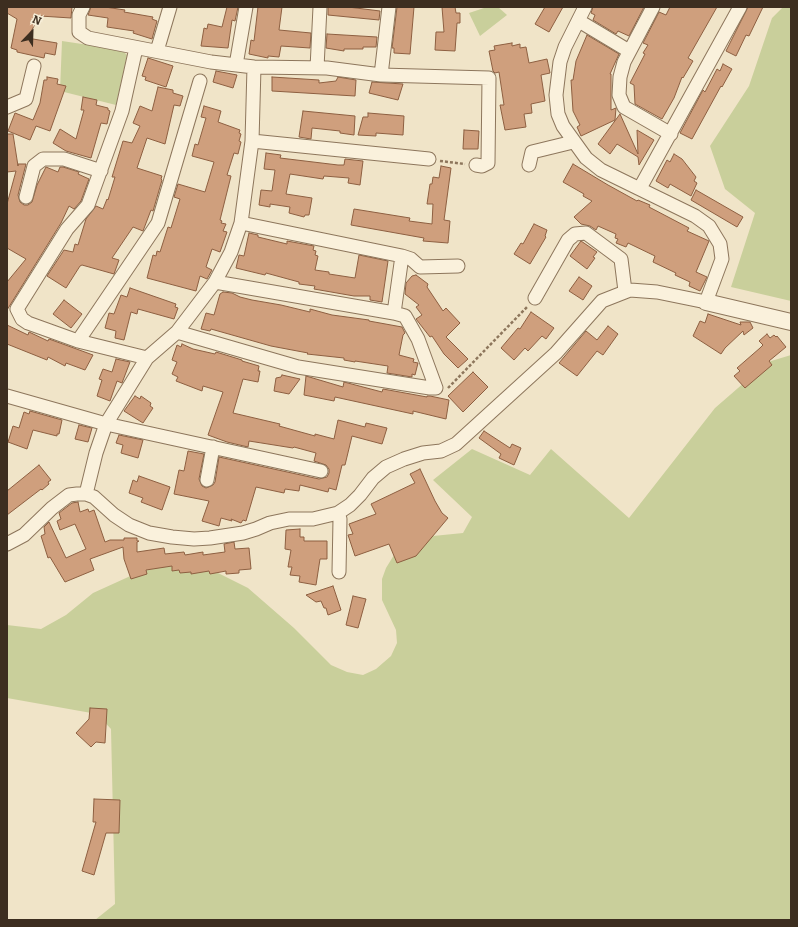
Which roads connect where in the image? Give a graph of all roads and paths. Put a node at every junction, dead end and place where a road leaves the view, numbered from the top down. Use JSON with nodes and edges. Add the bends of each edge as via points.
{"nodes":[{"id":1,"x":82,"y":7,"type":"edge"},
{"id":2,"x":170,"y":7,"type":"edge"},
{"id":3,"x":246,"y":7,"type":"edge"},
{"id":4,"x":320,"y":7,"type":"edge"},
{"id":5,"x":389,"y":7,"type":"edge"},
{"id":6,"x":585,"y":7,"type":"edge"},
{"id":7,"x":653,"y":7,"type":"edge"},
{"id":8,"x":740,"y":7,"type":"edge"},
{"id":9,"x":579,"y":21,"type":"junction"},
{"id":10,"x":136,"y":48,"type":"junction"},
{"id":11,"x":157,"y":51,"type":"junction"},
{"id":12,"x":629,"y":51,"type":"junction"},
{"id":13,"x":236,"y":64,"type":"junction"},
{"id":14,"x":34,"y":66,"type":"dead end"},
{"id":15,"x":254,"y":67,"type":"junction"},
{"id":16,"x":317,"y":68,"type":"junction"},
{"id":17,"x":381,"y":75,"type":"junction"},
{"id":18,"x":200,"y":81,"type":"dead end"},
{"id":19,"x":7,"y":107,"type":"edge"},
{"id":20,"x":671,"y":134,"type":"junction"},
{"id":21,"x":252,"y":141,"type":"junction"},
{"id":22,"x":574,"y":142,"type":"junction"},
{"id":23,"x":429,"y":159,"type":"joint"},
{"id":24,"x":529,"y":165,"type":"dead end"},
{"id":25,"x":476,"y":166,"type":"joint"},
{"id":26,"x":101,"y":171,"type":"junction"},
{"id":27,"x":640,"y":188,"type":"junction"},
{"id":28,"x":26,"y":197,"type":"dead end"},
{"id":29,"x":241,"y":223,"type":"junction"},
{"id":30,"x":402,"y":256,"type":"junction"},
{"id":31,"x":458,"y":266,"type":"dead end"},
{"id":32,"x":215,"y":282,"type":"junction"},
{"id":33,"x":625,"y":291,"type":"junction"},
{"id":34,"x":535,"y":298,"type":"joint"},
{"id":35,"x":706,"y":302,"type":"junction"},
{"id":36,"x":12,"y":312,"type":"edge"},
{"id":37,"x":394,"y":313,"type":"junction"},
{"id":38,"x":791,"y":322,"type":"edge"},
{"id":39,"x":177,"y":332,"type":"junction"},
{"id":40,"x":78,"y":341,"type":"junction"},
{"id":41,"x":147,"y":358,"type":"junction"},
{"id":42,"x":436,"y":388,"type":"junction"},
{"id":43,"x":7,"y":396,"type":"edge"},
{"id":44,"x":106,"y":424,"type":"junction"},
{"id":45,"x":214,"y":447,"type":"junction"},
{"id":46,"x":320,"y":471,"type":"dead end"},
{"id":47,"x":207,"y":480,"type":"dead end"},
{"id":48,"x":86,"y":494,"type":"junction"},
{"id":49,"x":338,"y":513,"type":"junction"},
{"id":50,"x":7,"y":544,"type":"edge"},
{"id":51,"x":339,"y":572,"type":"dead end"}],
"edges":[{"from":1,"to":10,"type":"street","via":[[79,15],[79,32],[88,38]]},
{"from":2,"to":11,"type":"street"},
{"from":3,"to":13,"type":"street"},
{"from":4,"to":16,"type":"street"},
{"from":5,"to":17,"type":"street"},
{"from":6,"to":9,"type":"street"},
{"from":7,"to":12,"type":"street"},
{"from":8,"to":20,"type":"street"},
{"from":9,"to":12,"type":"street"},
{"from":9,"to":22,"type":"street","via":[[560,62],[556,95],[558,114]]},
{"from":10,"to":11,"type":"street"},
{"from":10,"to":26,"type":"street","via":[[122,111]]},
{"from":11,"to":13,"type":"street","via":[[211,62]]},
{"from":12,"to":20,"type":"street","via":[[620,77],[619,95],[624,108]]},
{"from":13,"to":15,"type":"street"},
{"from":14,"to":19,"type":"street","via":[[26,99]]},
{"from":15,"to":16,"type":"street"},
{"from":15,"to":21,"type":"street"},
{"from":16,"to":17,"type":"street"},
{"from":17,"to":25,"type":"street","via":[[489,78],[488,163]]},
{"from":18,"to":40,"type":"street","via":[[158,223]]},
{"from":20,"to":27,"type":"street"},
{"from":21,"to":23,"type":"street"},
{"from":21,"to":29,"type":"street"},
{"from":22,"to":24,"type":"street","via":[[532,152]]},
{"from":22,"to":27,"type":"street","via":[[586,158],[601,170]]},
{"from":23,"to":25,"type":"path"},
{"from":26,"to":28,"type":"street","via":[[64,159],[43,159],[34,166]]},
{"from":26,"to":36,"type":"street","via":[[88,205],[67,229]]},
{"from":27,"to":35,"type":"street","via":[[695,216],[709,226],[720,244],[722,259]]},
{"from":29,"to":30,"type":"street"},
{"from":29,"to":32,"type":"street","via":[[231,252]]},
{"from":30,"to":31,"type":"street","via":[[411,259],[420,267]]},
{"from":30,"to":37,"type":"street"},
{"from":32,"to":37,"type":"street"},
{"from":32,"to":39,"type":"street"},
{"from":33,"to":34,"type":"street","via":[[621,259],[586,233],[575,234],[568,240]]},
{"from":33,"to":35,"type":"street","via":[[657,292]]},
{"from":33,"to":49,"type":"street","via":[[602,301],[556,352],[456,444],[441,451],[404,458],[386,467],[350,505]]},
{"from":34,"to":42,"type":"path","via":[[447,389]]},
{"from":35,"to":38,"type":"street"},
{"from":36,"to":40,"type":"street","via":[[28,323]]},
{"from":37,"to":42,"type":"street","via":[[405,316],[418,339]]},
{"from":39,"to":41,"type":"street"},
{"from":39,"to":42,"type":"street","via":[[298,367]]},
{"from":40,"to":41,"type":"street"},
{"from":41,"to":44,"type":"street"},
{"from":43,"to":44,"type":"street"},
{"from":44,"to":45,"type":"street"},
{"from":44,"to":48,"type":"street"},
{"from":45,"to":46,"type":"street"},
{"from":45,"to":47,"type":"street"},
{"from":48,"to":49,"type":"street","via":[[94,497],[129,525],[149,533],[194,539],[243,533],[270,523],[289,519],[314,519]]},
{"from":48,"to":50,"type":"street","via":[[69,495],[24,535]]},
{"from":49,"to":51,"type":"street"}]}
